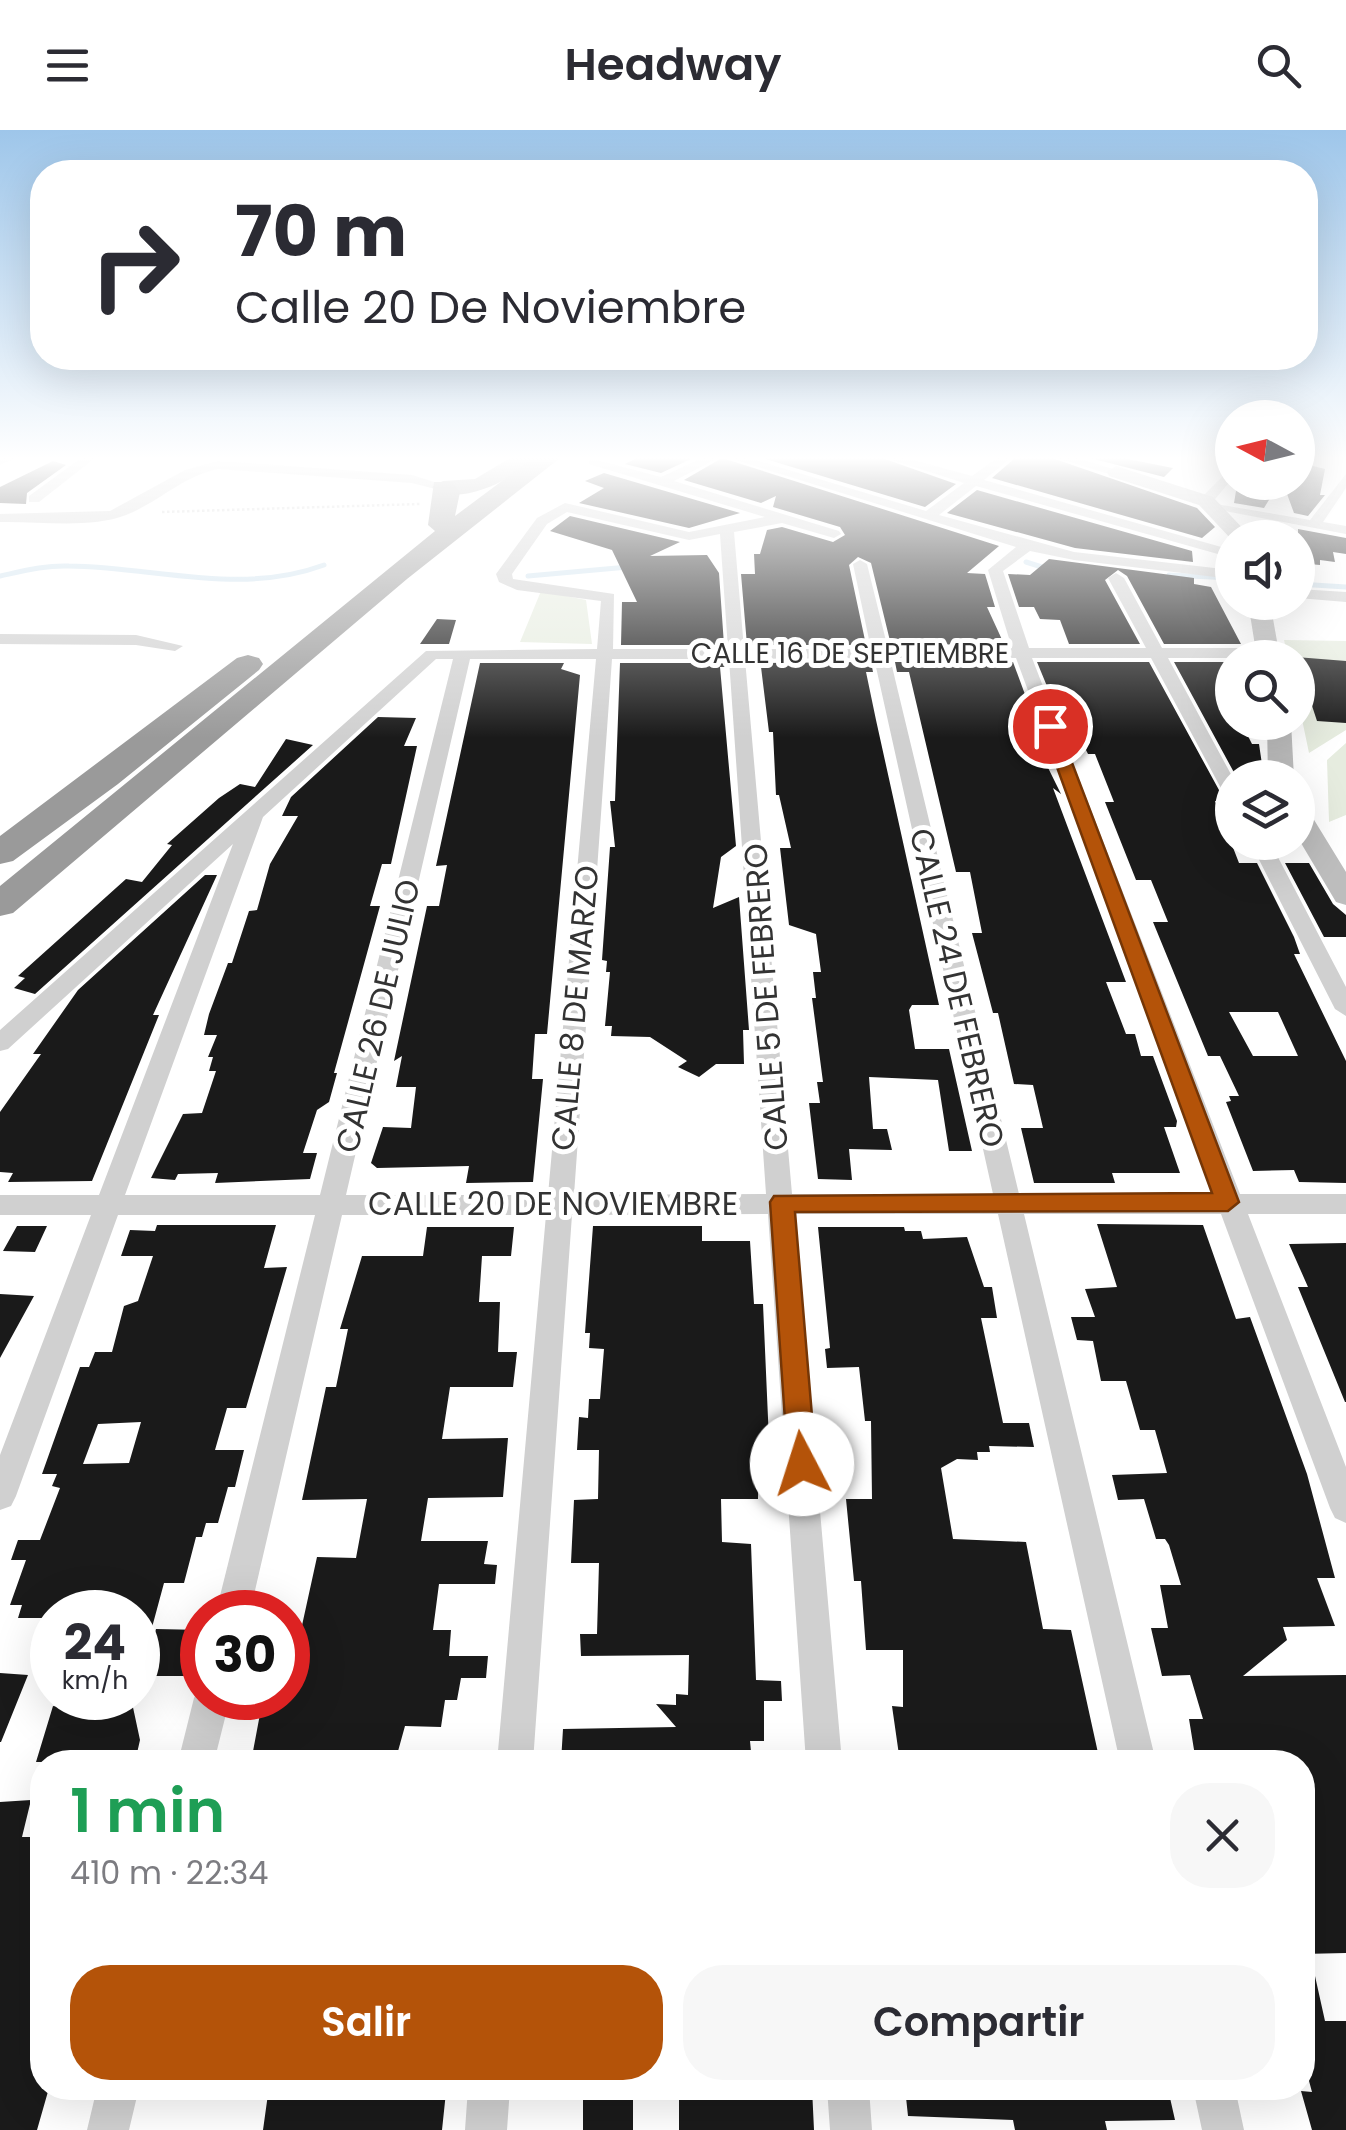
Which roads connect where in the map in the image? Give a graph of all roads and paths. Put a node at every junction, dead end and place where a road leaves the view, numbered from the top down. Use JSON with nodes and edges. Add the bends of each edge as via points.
{"nodes":[{"id":1,"x":405,"y":551,"type":"edge"},
{"id":2,"x":415,"y":551,"type":"edge"},
{"id":3,"x":521,"y":551,"type":"edge"},
{"id":4,"x":729,"y":551,"type":"edge"},
{"id":5,"x":1020,"y":551,"type":"edge"},
{"id":6,"x":1052,"y":551,"type":"edge"},
{"id":7,"x":860,"y":564,"type":"dead end"},
{"id":8,"x":390,"y":569,"type":"junction"},
{"id":9,"x":1215,"y":572,"type":"edge"},
{"id":10,"x":1116,"y":578,"type":"dead end"},
{"id":11,"x":1315,"y":579,"type":"edge"},
{"id":12,"x":1346,"y":582,"type":"edge"},
{"id":13,"x":1315,"y":595,"type":"edge"},
{"id":14,"x":1346,"y":597,"type":"edge"},
{"id":15,"x":0,"y":639,"type":"edge"},
{"id":16,"x":175,"y":646,"type":"dead end"},
{"id":17,"x":604,"y":652,"type":"junction"},
{"id":18,"x":740,"y":652,"type":"junction"},
{"id":19,"x":463,"y":653,"type":"junction"},
{"id":20,"x":880,"y":653,"type":"junction"},
{"id":21,"x":1022,"y":653,"type":"junction"},
{"id":22,"x":1158,"y":653,"type":"junction"},
{"id":23,"x":1215,"y":654,"type":"edge"},
{"id":24,"x":1215,"y":760,"type":"edge"},
{"id":25,"x":256,"y":811,"type":"junction"},
{"id":26,"x":1315,"y":844,"type":"edge"},
{"id":27,"x":0,"y":853,"type":"edge"},
{"id":28,"x":1269,"y":860,"type":"edge"},
{"id":29,"x":0,"y":881,"type":"edge"},
{"id":30,"x":1346,"y":896,"type":"edge"},
{"id":31,"x":0,"y":905,"type":"edge"},
{"id":32,"x":0,"y":940,"type":"edge"},
{"id":33,"x":1346,"y":1009,"type":"edge"},
{"id":34,"x":0,"y":1042,"type":"edge"},
{"id":35,"x":782,"y":1202,"type":"junction"},
{"id":36,"x":1228,"y":1202,"type":"junction"},
{"id":37,"x":112,"y":1204,"type":"junction"},
{"id":38,"x":334,"y":1204,"type":"junction"},
{"id":39,"x":1008,"y":1204,"type":"junction"},
{"id":40,"x":1346,"y":1204,"type":"edge"},
{"id":41,"x":559,"y":1205,"type":"junction"},
{"id":42,"x":0,"y":1206,"type":"edge"},
{"id":43,"x":0,"y":1496,"type":"edge"},
{"id":44,"x":1346,"y":1508,"type":"edge"},
{"id":45,"x":238,"y":1590,"type":"edge"},
{"id":46,"x":206,"y":1720,"type":"edge"},
{"id":47,"x":199,"y":1750,"type":"edge"},
{"id":48,"x":516,"y":1750,"type":"edge"},
{"id":49,"x":823,"y":1750,"type":"edge"},
{"id":50,"x":1135,"y":1750,"type":"edge"},
{"id":51,"x":115,"y":2100,"type":"edge"},
{"id":52,"x":488,"y":2100,"type":"edge"},
{"id":53,"x":849,"y":2100,"type":"edge"},
{"id":54,"x":1217,"y":2100,"type":"edge"},
{"id":55,"x":108,"y":2130,"type":"edge"},
{"id":56,"x":486,"y":2130,"type":"edge"},
{"id":57,"x":852,"y":2130,"type":"edge"},
{"id":58,"x":1224,"y":2130,"type":"edge"}],
"edges":[{"from":1,"to":8,"type":"highway"},
{"from":2,"to":8,"type":"highway"},
{"from":3,"to":17,"type":"street","name":"CALLE 8 DE MARZO","via":[[504,574],[507,582],[607,594]]},
{"from":4,"to":18,"type":"street","name":"CALLE 5 DE FEBRERO"},
{"from":5,"to":21,"type":"street","via":[[995,570]]},
{"from":6,"to":9,"type":"street"},
{"from":7,"to":20,"type":"street","name":"CALLE 24 DE FEBRERO"},
{"from":8,"to":27,"type":"highway","via":[[321,607]]},
{"from":8,"to":29,"type":"highway"},
{"from":8,"to":31,"type":"highway"},
{"from":8,"to":32,"type":"highway","via":[[318,673]]},
{"from":10,"to":22,"type":"street"},
{"from":11,"to":12,"type":"street"},
{"from":13,"to":14,"type":"street"},
{"from":15,"to":16,"type":"street"},
{"from":17,"to":18,"type":"street","name":"CALLE 16 DE SEPTIEMBRE"},
{"from":17,"to":19,"type":"street","name":"CALLE 16 DE SEPTIEMBRE"},
{"from":17,"to":41,"type":"street","name":"CALLE 8 DE MARZO"},
{"from":18,"to":20,"type":"street","name":"CALLE 16 DE SEPTIEMBRE"},
{"from":18,"to":35,"type":"street","name":"CALLE 5 DE FEBRERO"},
{"from":19,"to":25,"type":"street","name":"CALLE 16 DE SEPTIEMBRE","via":[[432,654]]},
{"from":19,"to":38,"type":"street","name":"CALLE 26 DE JULIO"},
{"from":20,"to":21,"type":"street","name":"CALLE 16 DE SEPTIEMBRE"},
{"from":20,"to":39,"type":"street","name":"CALLE 24 DE FEBRERO"},
{"from":21,"to":22,"type":"street","name":"CALLE 16 DE SEPTIEMBRE"},
{"from":21,"to":36,"type":"street"},
{"from":22,"to":23,"type":"street","name":"CALLE 16 DE SEPTIEMBRE"},
{"from":22,"to":24,"type":"street"},
{"from":25,"to":34,"type":"street"},
{"from":25,"to":37,"type":"street"},
{"from":26,"to":30,"type":"main road"},
{"from":28,"to":33,"type":"street"},
{"from":35,"to":39,"type":"street","name":"CALLE 20 DE NOVIEMBRE"},
{"from":35,"to":41,"type":"street","name":"CALLE 20 DE NOVIEMBRE"},
{"from":35,"to":49,"type":"street","name":"CALLE 5 DE FEBRERO"},
{"from":36,"to":39,"type":"street","name":"CALLE 20 DE NOVIEMBRE"},
{"from":36,"to":40,"type":"street","name":"CALLE 20 DE NOVIEMBRE"},
{"from":36,"to":44,"type":"street"},
{"from":37,"to":38,"type":"street","name":"CALLE 20 DE NOVIEMBRE"},
{"from":37,"to":42,"type":"street","name":"CALLE 20 DE NOVIEMBRE"},
{"from":37,"to":43,"type":"street"},
{"from":38,"to":41,"type":"street","name":"CALLE 20 DE NOVIEMBRE"},
{"from":38,"to":45,"type":"street","name":"CALLE 26 DE JULIO"},
{"from":39,"to":50,"type":"street","name":"CALLE 24 DE FEBRERO"},
{"from":41,"to":48,"type":"street","name":"CALLE 8 DE MARZO"},
{"from":46,"to":47,"type":"street"},
{"from":51,"to":55,"type":"street"},
{"from":52,"to":56,"type":"street"},
{"from":53,"to":57,"type":"street"},
{"from":54,"to":58,"type":"street"}]}
